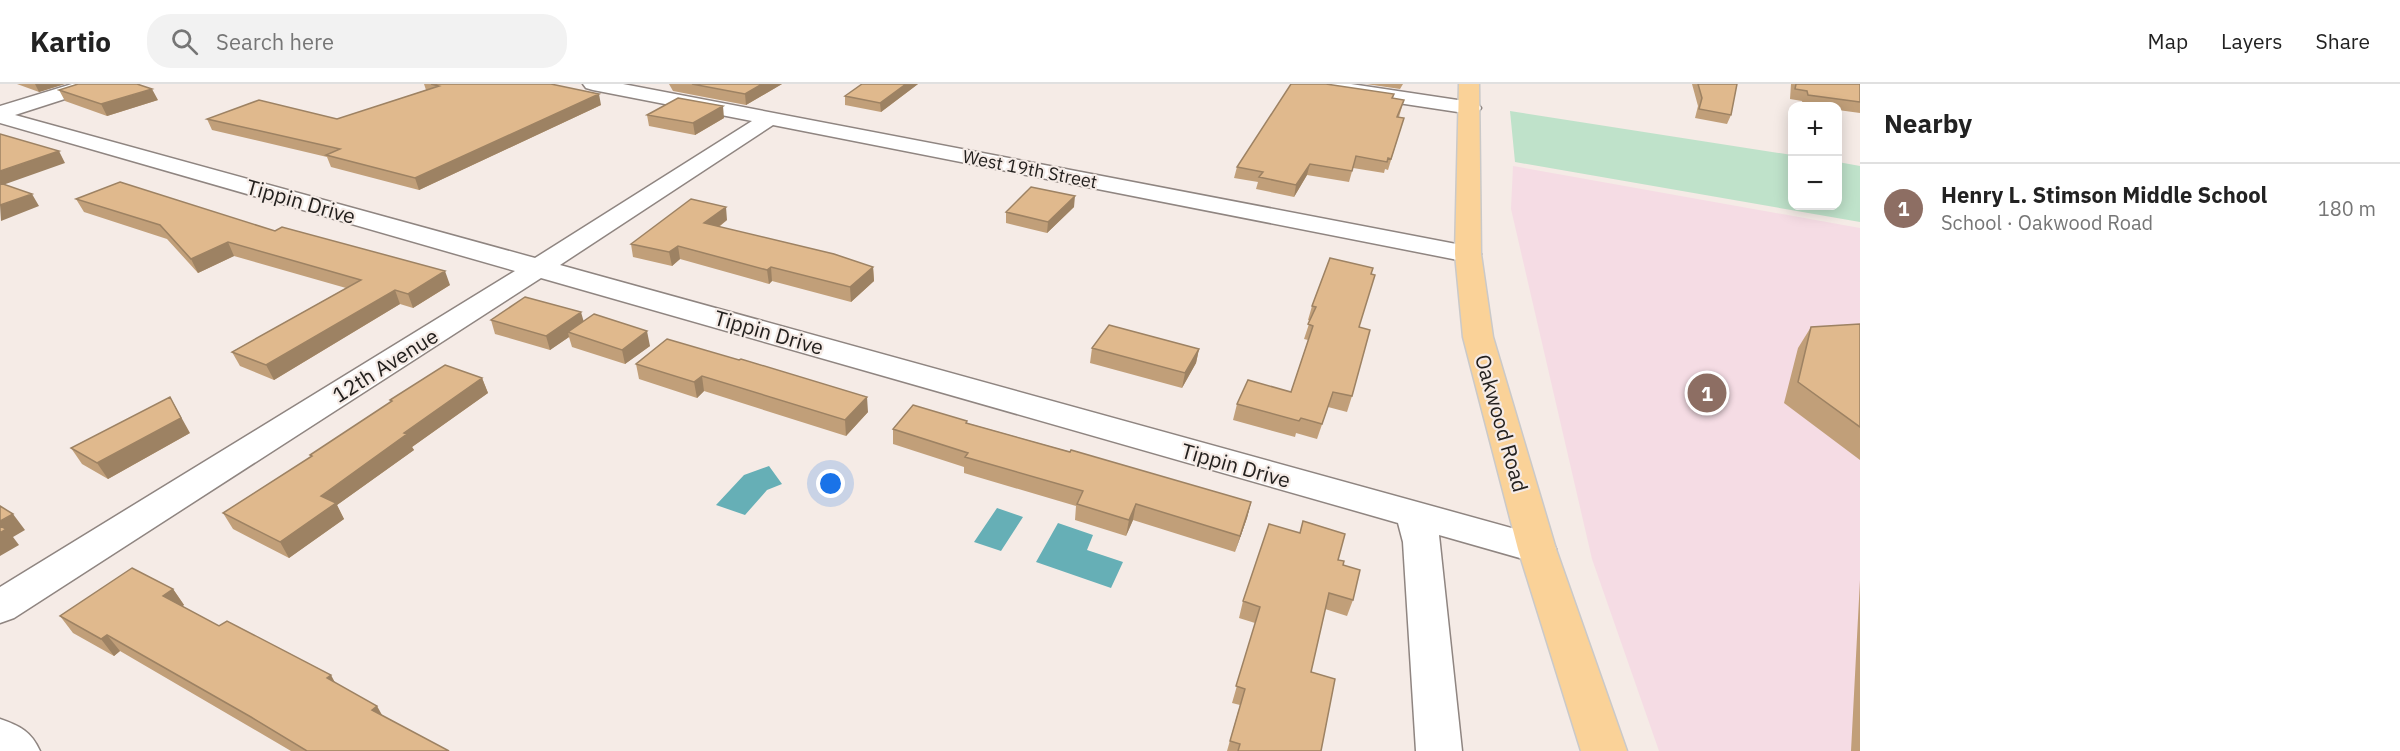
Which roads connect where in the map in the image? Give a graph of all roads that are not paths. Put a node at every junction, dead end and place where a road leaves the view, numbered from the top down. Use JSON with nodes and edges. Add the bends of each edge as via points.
{"nodes":[{"id":1,"x":92,"y":84,"type":"edge"},
{"id":2,"x":593,"y":84,"type":"edge"},
{"id":3,"x":1312,"y":84,"type":"edge"},
{"id":4,"x":1470,"y":96,"type":"edge"},
{"id":5,"x":0,"y":115,"type":"edge"},
{"id":6,"x":769,"y":119,"type":"junction"},
{"id":7,"x":1468,"y":254,"type":"junction"},
{"id":8,"x":540,"y":267,"type":"junction"},
{"id":9,"x":1415,"y":515,"type":"junction"},
{"id":10,"x":1537,"y":549,"type":"junction"},
{"id":11,"x":0,"y":608,"type":"edge"},
{"id":12,"x":0,"y":740,"type":"edge"},
{"id":13,"x":17,"y":751,"type":"edge"},
{"id":14,"x":1439,"y":751,"type":"edge"},
{"id":15,"x":1604,"y":751,"type":"edge"}],
"edges":[{"from":1,"to":5,"type":"street"},
{"from":2,"to":6,"type":"street","name":"West 19th Street"},
{"from":3,"to":4,"type":"street"},
{"from":4,"to":7,"type":"main road","name":"Oakwood Road"},
{"from":5,"to":8,"type":"street","name":"Tippin Drive"},
{"from":6,"to":7,"type":"street","name":"West 19th Street"},
{"from":6,"to":8,"type":"street","name":"12th Avenue"},
{"from":7,"to":10,"type":"main road","name":"Oakwood Road","via":[[1478,337]]},
{"from":8,"to":9,"type":"street","name":"Tippin Drive"},
{"from":8,"to":11,"type":"street","name":"12th Avenue"},
{"from":9,"to":10,"type":"street","name":"Tippin Drive"},
{"from":9,"to":14,"type":"street","via":[[1422,542]]},
{"from":10,"to":15,"type":"main road","name":"Oakwood Road"},
{"from":12,"to":13,"type":"street"}]}
